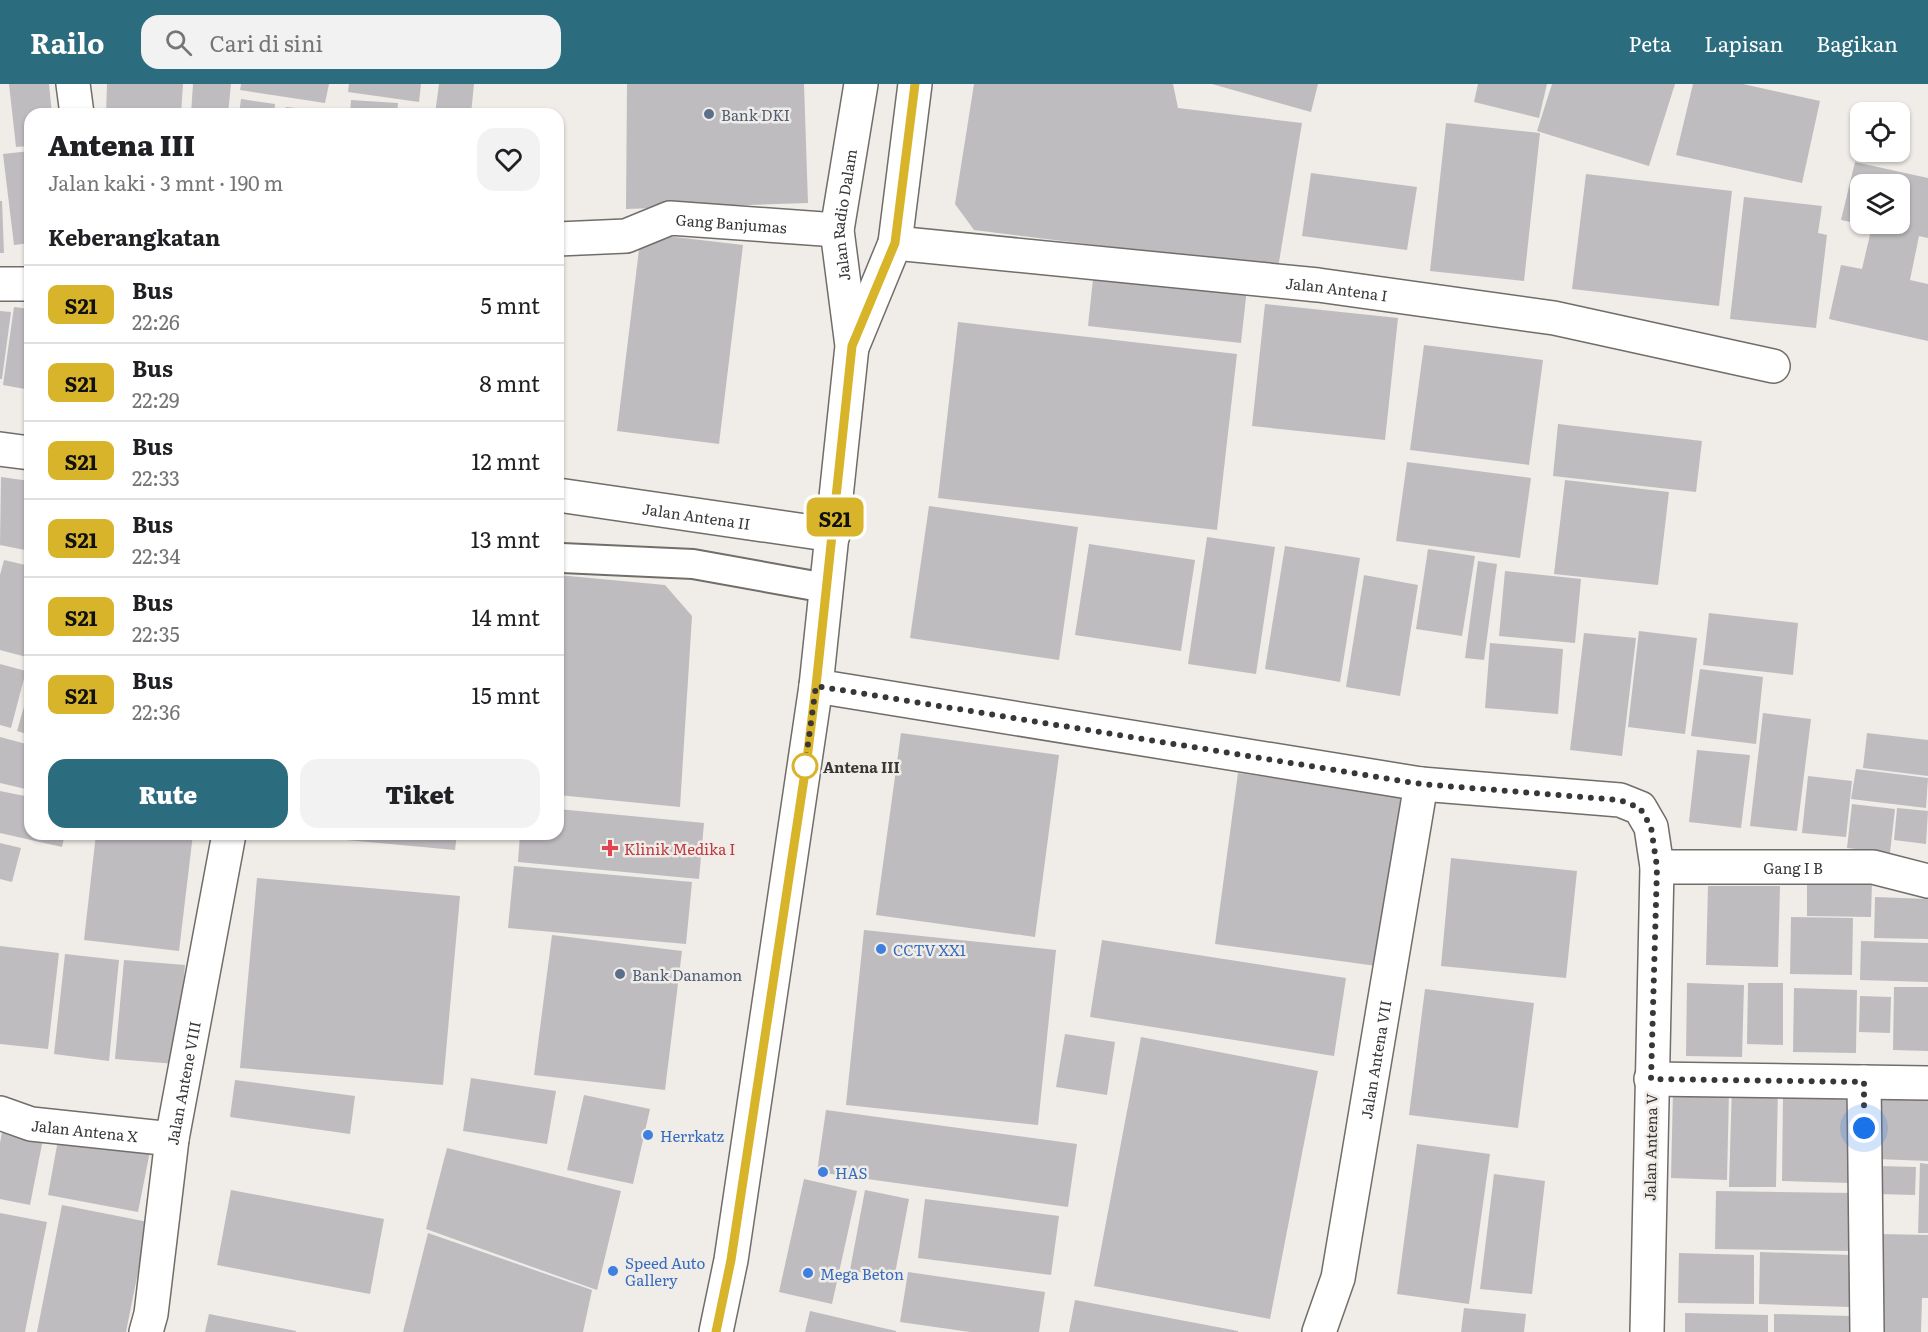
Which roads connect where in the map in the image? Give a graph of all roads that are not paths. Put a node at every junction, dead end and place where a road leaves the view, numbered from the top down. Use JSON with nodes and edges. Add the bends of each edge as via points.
{"nodes":[{"id":1,"x":73,"y":84,"type":"edge"},
{"id":2,"x":861,"y":84,"type":"edge"},
{"id":3,"x":915,"y":84,"type":"edge"},
{"id":4,"x":76,"y":108,"type":"edge"},
{"id":5,"x":837,"y":230,"type":"junction"},
{"id":6,"x":564,"y":239,"type":"edge"},
{"id":7,"x":895,"y":243,"type":"junction"},
{"id":8,"x":0,"y":284,"type":"edge"},
{"id":9,"x":24,"y":284,"type":"edge"},
{"id":10,"x":852,"y":346,"type":"junction"},
{"id":11,"x":1773,"y":366,"type":"dead end"},
{"id":12,"x":0,"y":449,"type":"edge"},
{"id":13,"x":24,"y":452,"type":"edge"},
{"id":14,"x":564,"y":496,"type":"edge"},
{"id":15,"x":833,"y":535,"type":"junction"},
{"id":16,"x":564,"y":558,"type":"edge"},
{"id":17,"x":826,"y":588,"type":"junction"},
{"id":18,"x":816,"y":686,"type":"junction"},
{"id":19,"x":1421,"y":784,"type":"junction"},
{"id":20,"x":228,"y":840,"type":"edge"},
{"id":21,"x":1657,"y":867,"type":"junction"},
{"id":22,"x":1928,"y":881,"type":"edge"},
{"id":23,"x":1651,"y":1079,"type":"junction"},
{"id":24,"x":1864,"y":1082,"type":"junction"},
{"id":25,"x":1928,"y":1083,"type":"edge"},
{"id":26,"x":0,"y":1113,"type":"edge"},
{"id":27,"x":172,"y":1139,"type":"junction"},
{"id":28,"x":146,"y":1332,"type":"edge"},
{"id":29,"x":716,"y":1332,"type":"edge"},
{"id":30,"x":1319,"y":1332,"type":"edge"},
{"id":31,"x":1647,"y":1332,"type":"edge"},
{"id":32,"x":1867,"y":1332,"type":"edge"}],
"edges":[{"from":1,"to":4,"type":"street"},
{"from":2,"to":5,"type":"street","name":"Jalan Radio Dalam"},
{"from":3,"to":7,"type":"street","name":"Jalan Radio Dalam"},
{"from":5,"to":6,"type":"street","name":"Gang Banjumas","via":[[670,218],[626,236]]},
{"from":5,"to":10,"type":"street","name":"Jalan Radio Dalam"},
{"from":7,"to":10,"type":"street","name":"Jalan Radio Dalam"},
{"from":7,"to":11,"type":"street","name":"Jalan Antena I","via":[[1318,285],[1448,303],[1554,318]]},
{"from":8,"to":9,"type":"street"},
{"from":10,"to":15,"type":"street","name":"Jalan Radio Dalam"},
{"from":12,"to":13,"type":"street"},
{"from":14,"to":15,"type":"street","name":"Jalan Antena II"},
{"from":15,"to":17,"type":"street","name":"Jalan Radio Dalam"},
{"from":16,"to":17,"type":"lane","via":[[693,564]]},
{"from":17,"to":18,"type":"street","name":"Jalan Radio Dalam"},
{"from":18,"to":19,"type":"street"},
{"from":18,"to":29,"type":"street","name":"Jalan Radio Dalam","via":[[731,1260]]},
{"from":19,"to":21,"type":"street","name":"Jalan Antena V","via":[[1620,800],[1640,808],[1651,827]]},
{"from":19,"to":30,"type":"street","name":"Jalan Antena VII","via":[[1338,1278]]},
{"from":20,"to":27,"type":"street","name":"Jalan Antene VIII"},
{"from":21,"to":22,"type":"street","name":"Gang I B","via":[[1873,867]]},
{"from":21,"to":23,"type":"street","name":"Jalan Antena V"},
{"from":23,"to":24,"type":"street"},
{"from":23,"to":31,"type":"street","name":"Jalan Antena V"},
{"from":24,"to":25,"type":"street"},
{"from":24,"to":32,"type":"street"},
{"from":26,"to":27,"type":"street","name":"Jalan Antena X","via":[[31,1124]]},
{"from":27,"to":28,"type":"street","name":"Jalan Antene VIII"}]}
